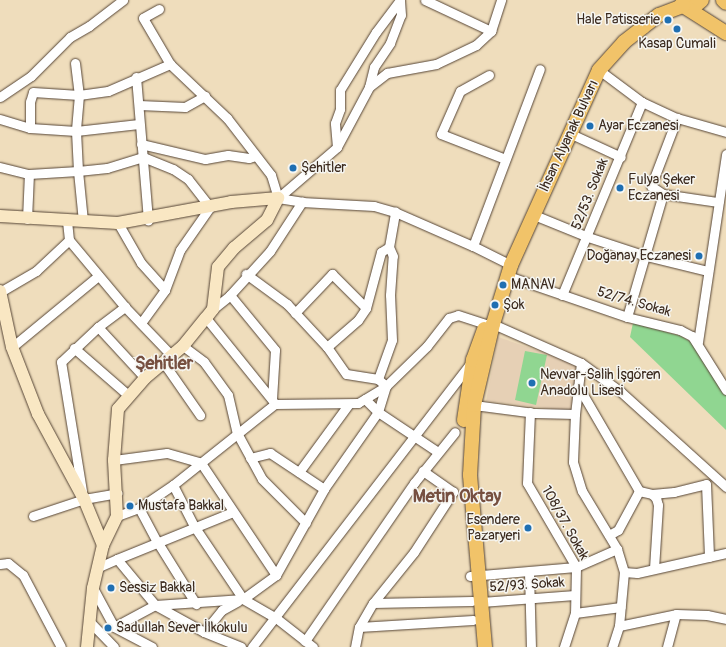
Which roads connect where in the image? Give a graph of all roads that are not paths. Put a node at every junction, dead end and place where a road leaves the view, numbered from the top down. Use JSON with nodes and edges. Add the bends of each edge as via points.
{"nodes":[{"id":1,"x":123,"y":0,"type":"edge"},
{"id":2,"x":400,"y":0,"type":"edge"},
{"id":3,"x":425,"y":0,"type":"edge"},
{"id":4,"x":501,"y":0,"type":"edge"},
{"id":5,"x":669,"y":0,"type":"edge"},
{"id":6,"x":702,"y":0,"type":"edge"},
{"id":7,"x":723,"y":0,"type":"edge"},
{"id":8,"x":726,"y":2,"type":"edge"},
{"id":9,"x":681,"y":4,"type":"edge"},
{"id":10,"x":159,"y":9,"type":"dead end"},
{"id":11,"x":659,"y":15,"type":"junction"},
{"id":12,"x":491,"y":31,"type":"junction"},
{"id":13,"x":726,"y":33,"type":"edge"},
{"id":14,"x":75,"y":63,"type":"dead end"},
{"id":15,"x":170,"y":64,"type":"junction"},
{"id":16,"x":540,"y":69,"type":"dead end"},
{"id":17,"x":599,"y":70,"type":"junction"},
{"id":18,"x":489,"y":75,"type":"dead end"},
{"id":19,"x":136,"y":77,"type":"junction"},
{"id":20,"x":369,"y":87,"type":"junction"},
{"id":21,"x":79,"y":95,"type":"junction"},
{"id":22,"x":205,"y":96,"type":"junction"},
{"id":23,"x":0,"y":97,"type":"edge"},
{"id":24,"x":642,"y":102,"type":"junction"},
{"id":25,"x":139,"y":105,"type":"junction"},
{"id":26,"x":677,"y":118,"type":"junction"},
{"id":27,"x":0,"y":119,"type":"edge"},
{"id":28,"x":139,"y":124,"type":"junction"},
{"id":29,"x":30,"y":128,"type":"junction"},
{"id":30,"x":76,"y":131,"type":"junction"},
{"id":31,"x":726,"y":132,"type":"edge"},
{"id":32,"x":569,"y":133,"type":"junction"},
{"id":33,"x":141,"y":144,"type":"junction"},
{"id":34,"x":337,"y":147,"type":"junction"},
{"id":35,"x":726,"y":154,"type":"edge"},
{"id":36,"x":254,"y":156,"type":"junction"},
{"id":37,"x":143,"y":157,"type":"junction"},
{"id":38,"x":620,"y":157,"type":"junction"},
{"id":39,"x":505,"y":159,"type":"junction"},
{"id":40,"x":0,"y":167,"type":"edge"},
{"id":41,"x":78,"y":171,"type":"junction"},
{"id":42,"x":29,"y":174,"type":"junction"},
{"id":43,"x":663,"y":194,"type":"junction"},
{"id":44,"x":278,"y":198,"type":"junction"},
{"id":45,"x":302,"y":202,"type":"junction"},
{"id":46,"x":718,"y":202,"type":"junction"},
{"id":47,"x":210,"y":207,"type":"junction"},
{"id":48,"x":396,"y":212,"type":"junction"},
{"id":49,"x":534,"y":215,"type":"junction"},
{"id":50,"x":0,"y":216,"type":"edge"},
{"id":51,"x":27,"y":218,"type":"junction"},
{"id":52,"x":148,"y":220,"type":"junction"},
{"id":53,"x":67,"y":221,"type":"junction"},
{"id":54,"x":83,"y":221,"type":"junction"},
{"id":55,"x":118,"y":224,"type":"junction"},
{"id":56,"x":588,"y":237,"type":"junction"},
{"id":57,"x":69,"y":240,"type":"junction"},
{"id":58,"x":473,"y":246,"type":"junction"},
{"id":59,"x":388,"y":247,"type":"junction"},
{"id":60,"x":646,"y":256,"type":"junction"},
{"id":61,"x":509,"y":270,"type":"junction"},
{"id":62,"x":708,"y":271,"type":"junction"},
{"id":63,"x":246,"y":274,"type":"junction"},
{"id":64,"x":98,"y":276,"type":"junction"},
{"id":65,"x":165,"y":290,"type":"junction"},
{"id":66,"x":0,"y":291,"type":"edge"},
{"id":67,"x":230,"y":295,"type":"junction"},
{"id":68,"x":562,"y":295,"type":"junction"},
{"id":69,"x":125,"y":307,"type":"junction"},
{"id":70,"x":366,"y":308,"type":"junction"},
{"id":71,"x":295,"y":313,"type":"junction"},
{"id":72,"x":209,"y":314,"type":"junction"},
{"id":73,"x":627,"y":317,"type":"junction"},
{"id":74,"x":141,"y":323,"type":"junction"},
{"id":75,"x":490,"y":324,"type":"junction"},
{"id":76,"x":98,"y":326,"type":"junction"},
{"id":77,"x":698,"y":342,"type":"junction"},
{"id":78,"x":184,"y":346,"type":"junction"},
{"id":79,"x":12,"y":347,"type":"junction"},
{"id":80,"x":327,"y":347,"type":"junction"},
{"id":81,"x":74,"y":348,"type":"junction"},
{"id":82,"x":167,"y":358,"type":"junction"},
{"id":83,"x":473,"y":360,"type":"junction"},
{"id":84,"x":581,"y":363,"type":"junction"},
{"id":85,"x":146,"y":378,"type":"junction"},
{"id":86,"x":378,"y":379,"type":"junction"},
{"id":87,"x":386,"y":386,"type":"junction"},
{"id":88,"x":578,"y":386,"type":"junction"},
{"id":89,"x":726,"y":390,"type":"edge"},
{"id":90,"x":128,"y":395,"type":"junction"},
{"id":91,"x":365,"y":399,"type":"junction"},
{"id":92,"x":273,"y":401,"type":"junction"},
{"id":93,"x":348,"y":405,"type":"junction"},
{"id":94,"x":474,"y":405,"type":"junction"},
{"id":95,"x":378,"y":412,"type":"junction"},
{"id":96,"x":530,"y":412,"type":"junction"},
{"id":97,"x":575,"y":414,"type":"junction"},
{"id":98,"x":200,"y":415,"type":"dead end"},
{"id":99,"x":455,"y":432,"type":"dead end"},
{"id":100,"x":237,"y":433,"type":"junction"},
{"id":101,"x":415,"y":434,"type":"junction"},
{"id":102,"x":438,"y":452,"type":"junction"},
{"id":103,"x":250,"y":458,"type":"junction"},
{"id":104,"x":114,"y":460,"type":"junction"},
{"id":105,"x":201,"y":463,"type":"junction"},
{"id":106,"x":424,"y":471,"type":"junction"},
{"id":107,"x":299,"y":472,"type":"junction"},
{"id":108,"x":173,"y":485,"type":"junction"},
{"id":109,"x":726,"y":487,"type":"edge"},
{"id":110,"x":324,"y":489,"type":"junction"},
{"id":111,"x":639,"y":491,"type":"junction"},
{"id":112,"x":117,"y":493,"type":"junction"},
{"id":113,"x":652,"y":494,"type":"junction"},
{"id":114,"x":84,"y":499,"type":"junction"},
{"id":115,"x":139,"y":508,"type":"junction"},
{"id":116,"x":233,"y":512,"type":"junction"},
{"id":117,"x":33,"y":516,"type":"dead end"},
{"id":118,"x":117,"y":516,"type":"junction"},
{"id":119,"x":306,"y":523,"type":"junction"},
{"id":120,"x":194,"y":526,"type":"junction"},
{"id":121,"x":609,"y":535,"type":"junction"},
{"id":122,"x":158,"y":543,"type":"junction"},
{"id":123,"x":104,"y":545,"type":"junction"},
{"id":124,"x":617,"y":549,"type":"junction"},
{"id":125,"x":726,"y":553,"type":"edge"},
{"id":126,"x":709,"y":557,"type":"junction"},
{"id":127,"x":117,"y":559,"type":"junction"},
{"id":128,"x":726,"y":559,"type":"edge"},
{"id":129,"x":0,"y":564,"type":"edge"},
{"id":130,"x":99,"y":567,"type":"junction"},
{"id":131,"x":576,"y":567,"type":"junction"},
{"id":132,"x":654,"y":568,"type":"junction"},
{"id":133,"x":529,"y":572,"type":"junction"},
{"id":134,"x":624,"y":572,"type":"junction"},
{"id":135,"x":276,"y":575,"type":"junction"},
{"id":136,"x":475,"y":575,"type":"junction"},
{"id":137,"x":93,"y":588,"type":"junction"},
{"id":138,"x":575,"y":595,"type":"junction"},
{"id":139,"x":243,"y":599,"type":"junction"},
{"id":140,"x":530,"y":599,"type":"junction"},
{"id":141,"x":476,"y":601,"type":"junction"},
{"id":142,"x":196,"y":604,"type":"junction"},
{"id":143,"x":374,"y":604,"type":"junction"},
{"id":144,"x":155,"y":606,"type":"junction"},
{"id":145,"x":620,"y":606,"type":"junction"},
{"id":146,"x":575,"y":613,"type":"junction"},
{"id":147,"x":676,"y":614,"type":"junction"},
{"id":148,"x":276,"y":618,"type":"junction"},
{"id":149,"x":473,"y":620,"type":"junction"},
{"id":150,"x":726,"y":620,"type":"edge"},
{"id":151,"x":89,"y":621,"type":"junction"},
{"id":152,"x":619,"y":626,"type":"junction"},
{"id":153,"x":114,"y":627,"type":"junction"},
{"id":154,"x":359,"y":627,"type":"junction"},
{"id":155,"x":204,"y":632,"type":"junction"},
{"id":156,"x":305,"y":642,"type":"junction"},
{"id":157,"x":669,"y":646,"type":"edge"},
{"id":158,"x":61,"y":647,"type":"edge"},
{"id":159,"x":87,"y":647,"type":"edge"},
{"id":160,"x":114,"y":647,"type":"edge"},
{"id":161,"x":152,"y":647,"type":"edge"},
{"id":162,"x":242,"y":647,"type":"edge"},
{"id":163,"x":252,"y":647,"type":"edge"},
{"id":164,"x":313,"y":647,"type":"edge"},
{"id":165,"x":355,"y":647,"type":"edge"},
{"id":166,"x":475,"y":647,"type":"edge"},
{"id":167,"x":484,"y":647,"type":"edge"},
{"id":168,"x":531,"y":647,"type":"edge"},
{"id":169,"x":564,"y":647,"type":"edge"},
{"id":170,"x":612,"y":647,"type":"edge"}],
"edges":[{"from":1,"to":23,"type":"street","via":[[70,37],[42,67]]},
{"from":2,"to":20,"type":"street","via":[[401,15],[390,43],[374,67]]},
{"from":2,"to":34,"type":"street","via":[[376,32],[340,90],[340,109],[335,123]]},
{"from":3,"to":12,"type":"street"},
{"from":4,"to":12,"type":"street"},
{"from":5,"to":11,"type":"main road"},
{"from":6,"to":9,"type":"main road","via":[[696,6]]},
{"from":7,"to":8,"type":"main road"},
{"from":9,"to":11,"type":"main road"},
{"from":9,"to":13,"type":"main road"},
{"from":10,"to":15,"type":"street","via":[[143,18]]},
{"from":11,"to":17,"type":"main road","name":"İhsan Alyanak Bulvarı","via":[[624,42]]},
{"from":12,"to":20,"type":"street","via":[[476,45],[436,64],[387,73]]},
{"from":14,"to":21,"type":"street"},
{"from":15,"to":19,"type":"street"},
{"from":15,"to":22,"type":"street"},
{"from":16,"to":39,"type":"street"},
{"from":17,"to":24,"type":"street"},
{"from":17,"to":32,"type":"main road","name":"İhsan Alyanak Bulvarı"},
{"from":18,"to":39,"type":"street","via":[[460,91],[441,134]]},
{"from":19,"to":21,"type":"street","via":[[108,92]]},
{"from":19,"to":25,"type":"street"},
{"from":20,"to":34,"type":"street"},
{"from":21,"to":29,"type":"street","via":[[33,92],[30,102]]},
{"from":21,"to":30,"type":"street"},
{"from":22,"to":25,"type":"street","via":[[185,107]]},
{"from":22,"to":36,"type":"street","via":[[227,118]]},
{"from":24,"to":26,"type":"street"},
{"from":24,"to":38,"type":"street","name":"52/53. Sokak"},
{"from":25,"to":28,"type":"street"},
{"from":26,"to":31,"type":"street"},
{"from":26,"to":43,"type":"street","via":[[651,186]]},
{"from":27,"to":29,"type":"street"},
{"from":28,"to":30,"type":"street"},
{"from":28,"to":33,"type":"street"},
{"from":29,"to":30,"type":"street"},
{"from":30,"to":41,"type":"street"},
{"from":32,"to":38,"type":"street"},
{"from":32,"to":49,"type":"main road","name":"İhsan Alyanak Bulvarı"},
{"from":33,"to":36,"type":"street","via":[[205,159],[228,155],[249,158]]},
{"from":33,"to":37,"type":"street"},
{"from":34,"to":44,"type":"street"},
{"from":35,"to":46,"type":"street"},
{"from":36,"to":44,"type":"street","via":[[271,175]]},
{"from":37,"to":41,"type":"street","via":[[107,168]]},
{"from":37,"to":47,"type":"street","via":[[173,169],[188,179]]},
{"from":37,"to":52,"type":"street"},
{"from":38,"to":56,"type":"street","name":"52/53. Sokak"},
{"from":39,"to":58,"type":"street"},
{"from":40,"to":42,"type":"street"},
{"from":41,"to":42,"type":"street"},
{"from":41,"to":54,"type":"street"},
{"from":42,"to":51,"type":"street"},
{"from":43,"to":46,"type":"street"},
{"from":43,"to":60,"type":"street"},
{"from":44,"to":45,"type":"street","name":"52/74. Sokak"},
{"from":44,"to":47,"type":"street","via":[[231,202]]},
{"from":44,"to":72,"type":"street","via":[[267,220],[234,248],[218,267]]},
{"from":45,"to":48,"type":"street","name":"52/74. Sokak","via":[[374,206]]},
{"from":45,"to":63,"type":"street","via":[[279,240]]},
{"from":46,"to":62,"type":"street"},
{"from":47,"to":52,"type":"street"},
{"from":47,"to":65,"type":"street","via":[[180,250]]},
{"from":48,"to":58,"type":"street","name":"52/74. Sokak"},
{"from":48,"to":59,"type":"street"},
{"from":49,"to":56,"type":"street"},
{"from":49,"to":61,"type":"main road","name":"İhsan Alyanak Bulvarı"},
{"from":50,"to":51,"type":"street"},
{"from":51,"to":53,"type":"street"},
{"from":52,"to":55,"type":"street"},
{"from":53,"to":54,"type":"street"},
{"from":53,"to":57,"type":"street"},
{"from":54,"to":55,"type":"street"},
{"from":55,"to":65,"type":"street","via":[[141,263]]},
{"from":56,"to":60,"type":"street"},
{"from":56,"to":68,"type":"street","name":"52/53. Sokak"},
{"from":57,"to":64,"type":"street"},
{"from":57,"to":66,"type":"street","via":[[36,271]]},
{"from":58,"to":61,"type":"street","name":"52/74. Sokak"},
{"from":59,"to":70,"type":"street","via":[[381,252]]},
{"from":59,"to":86,"type":"street","via":[[393,256],[390,295],[392,340]]},
{"from":60,"to":62,"type":"street"},
{"from":60,"to":73,"type":"street"},
{"from":61,"to":68,"type":"street","name":"52/74. Sokak"},
{"from":61,"to":75,"type":"main road","name":"İhsan Alyanak Bulvarı"},
{"from":62,"to":77,"type":"street"},
{"from":63,"to":67,"type":"street"},
{"from":63,"to":71,"type":"street"},
{"from":64,"to":69,"type":"street"},
{"from":64,"to":79,"type":"street"},
{"from":65,"to":74,"type":"street"},
{"from":66,"to":79,"type":"street"},
{"from":67,"to":72,"type":"street"},
{"from":67,"to":92,"type":"street","via":[[275,350]]},
{"from":68,"to":73,"type":"street","name":"52/74. Sokak"},
{"from":69,"to":74,"type":"street"},
{"from":69,"to":76,"type":"street"},
{"from":70,"to":71,"type":"street","via":[[332,274]]},
{"from":70,"to":80,"type":"street","via":[[358,320]]},
{"from":71,"to":80,"type":"street"},
{"from":72,"to":78,"type":"street"},
{"from":72,"to":92,"type":"street"},
{"from":73,"to":77,"type":"street","name":"52/74. Sokak","via":[[680,330]]},
{"from":74,"to":82,"type":"street"},
{"from":75,"to":83,"type":"main road"},
{"from":75,"to":84,"type":"street"},
{"from":75,"to":87,"type":"street","via":[[458,315],[449,318],[428,346]]},
{"from":75,"to":94,"type":"main road"},
{"from":76,"to":81,"type":"street"},
{"from":76,"to":85,"type":"street"},
{"from":77,"to":89,"type":"street","name":"52/74. Sokak"},
{"from":78,"to":82,"type":"street"},
{"from":78,"to":100,"type":"street","via":[[204,362],[228,395]]},
{"from":79,"to":114,"type":"street","via":[[38,414]]},
{"from":80,"to":86,"type":"street","via":[[346,374]]},
{"from":81,"to":90,"type":"street"},
{"from":81,"to":114,"type":"street","via":[[61,362]]},
{"from":82,"to":85,"type":"street"},
{"from":82,"to":98,"type":"street"},
{"from":83,"to":101,"type":"street"},
{"from":83,"to":136,"type":"main road","via":[[466,398],[460,478]]},
{"from":84,"to":88,"type":"street"},
{"from":84,"to":109,"type":"street","via":[[621,392]]},
{"from":85,"to":90,"type":"street"},
{"from":86,"to":87,"type":"street"},
{"from":87,"to":91,"type":"street"},
{"from":87,"to":95,"type":"street"},
{"from":88,"to":97,"type":"street"},
{"from":88,"to":111,"type":"street"},
{"from":90,"to":104,"type":"street","via":[[118,409]]},
{"from":91,"to":93,"type":"street"},
{"from":91,"to":95,"type":"street"},
{"from":92,"to":93,"type":"street"},
{"from":92,"to":100,"type":"street"},
{"from":93,"to":107,"type":"street"},
{"from":94,"to":96,"type":"street"},
{"from":94,"to":136,"type":"main road","via":[[470,475]]},
{"from":95,"to":101,"type":"street"},
{"from":95,"to":110,"type":"street"},
{"from":96,"to":97,"type":"street"},
{"from":96,"to":131,"type":"street","name":"108/37. Sokak","via":[[527,483]]},
{"from":97,"to":121,"type":"street","via":[[573,462],[582,491]]},
{"from":99,"to":102,"type":"street"},
{"from":100,"to":103,"type":"street"},
{"from":100,"to":105,"type":"street"},
{"from":101,"to":102,"type":"street"},
{"from":101,"to":148,"type":"street"},
{"from":102,"to":106,"type":"street"},
{"from":103,"to":107,"type":"street","via":[[270,453]]},
{"from":103,"to":119,"type":"street","via":[[262,479]]},
{"from":104,"to":105,"type":"street","via":[[167,453]]},
{"from":104,"to":112,"type":"street"},
{"from":105,"to":108,"type":"street"},
{"from":105,"to":116,"type":"street"},
{"from":106,"to":143,"type":"street","via":[[453,492],[414,552]]},
{"from":106,"to":156,"type":"street"},
{"from":107,"to":110,"type":"street"},
{"from":108,"to":115,"type":"street"},
{"from":108,"to":120,"type":"street"},
{"from":110,"to":119,"type":"street"},
{"from":111,"to":113,"type":"street"},
{"from":111,"to":121,"type":"street","via":[[618,530]]},
{"from":112,"to":114,"type":"street"},
{"from":112,"to":118,"type":"street"},
{"from":113,"to":126,"type":"street","via":[[674,492],[706,484]]},
{"from":113,"to":132,"type":"street","via":[[658,505]]},
{"from":114,"to":117,"type":"street"},
{"from":114,"to":123,"type":"street"},
{"from":115,"to":118,"type":"street"},
{"from":115,"to":122,"type":"street"},
{"from":116,"to":120,"type":"street"},
{"from":116,"to":135,"type":"street"},
{"from":118,"to":123,"type":"street"},
{"from":119,"to":135,"type":"street"},
{"from":120,"to":122,"type":"street"},
{"from":120,"to":139,"type":"street"},
{"from":121,"to":124,"type":"street"},
{"from":122,"to":127,"type":"street"},
{"from":122,"to":142,"type":"street"},
{"from":123,"to":130,"type":"street"},
{"from":124,"to":131,"type":"street"},
{"from":124,"to":134,"type":"street"},
{"from":125,"to":126,"type":"street"},
{"from":126,"to":128,"type":"street"},
{"from":126,"to":132,"type":"street"},
{"from":127,"to":130,"type":"street"},
{"from":127,"to":144,"type":"street"},
{"from":129,"to":158,"type":"street","via":[[8,563],[23,575]]},
{"from":130,"to":137,"type":"street"},
{"from":131,"to":133,"type":"street"},
{"from":131,"to":138,"type":"street","name":"108/37. Sokak"},
{"from":132,"to":134,"type":"street","via":[[637,573]]},
{"from":133,"to":136,"type":"street"},
{"from":133,"to":140,"type":"street"},
{"from":134,"to":145,"type":"street"},
{"from":135,"to":139,"type":"street"},
{"from":136,"to":141,"type":"main road"},
{"from":137,"to":151,"type":"street"},
{"from":137,"to":153,"type":"street"},
{"from":138,"to":140,"type":"street","name":"52/93. Sokak"},
{"from":138,"to":146,"type":"street","name":"108/37. Sokak"},
{"from":139,"to":142,"type":"street"},
{"from":139,"to":148,"type":"street"},
{"from":139,"to":155,"type":"street","via":[[222,610]]},
{"from":140,"to":141,"type":"street","name":"52/93. Sokak"},
{"from":140,"to":168,"type":"street"},
{"from":141,"to":143,"type":"street","name":"52/93. Sokak"},
{"from":141,"to":149,"type":"main road"},
{"from":141,"to":167,"type":"main road"},
{"from":142,"to":144,"type":"street"},
{"from":143,"to":154,"type":"street"},
{"from":144,"to":153,"type":"street"},
{"from":144,"to":155,"type":"street"},
{"from":145,"to":146,"type":"street"},
{"from":145,"to":152,"type":"street"},
{"from":146,"to":169,"type":"street","name":"108/37. Sokak"},
{"from":147,"to":150,"type":"street","via":[[707,615]]},
{"from":147,"to":152,"type":"street"},
{"from":147,"to":157,"type":"street"},
{"from":148,"to":156,"type":"street"},
{"from":148,"to":163,"type":"street"},
{"from":149,"to":154,"type":"street"},
{"from":149,"to":166,"type":"main road"},
{"from":151,"to":159,"type":"street"},
{"from":151,"to":160,"type":"street"},
{"from":152,"to":170,"type":"street"},
{"from":153,"to":161,"type":"street"},
{"from":154,"to":165,"type":"street"},
{"from":155,"to":162,"type":"street"},
{"from":156,"to":164,"type":"street"}]}
